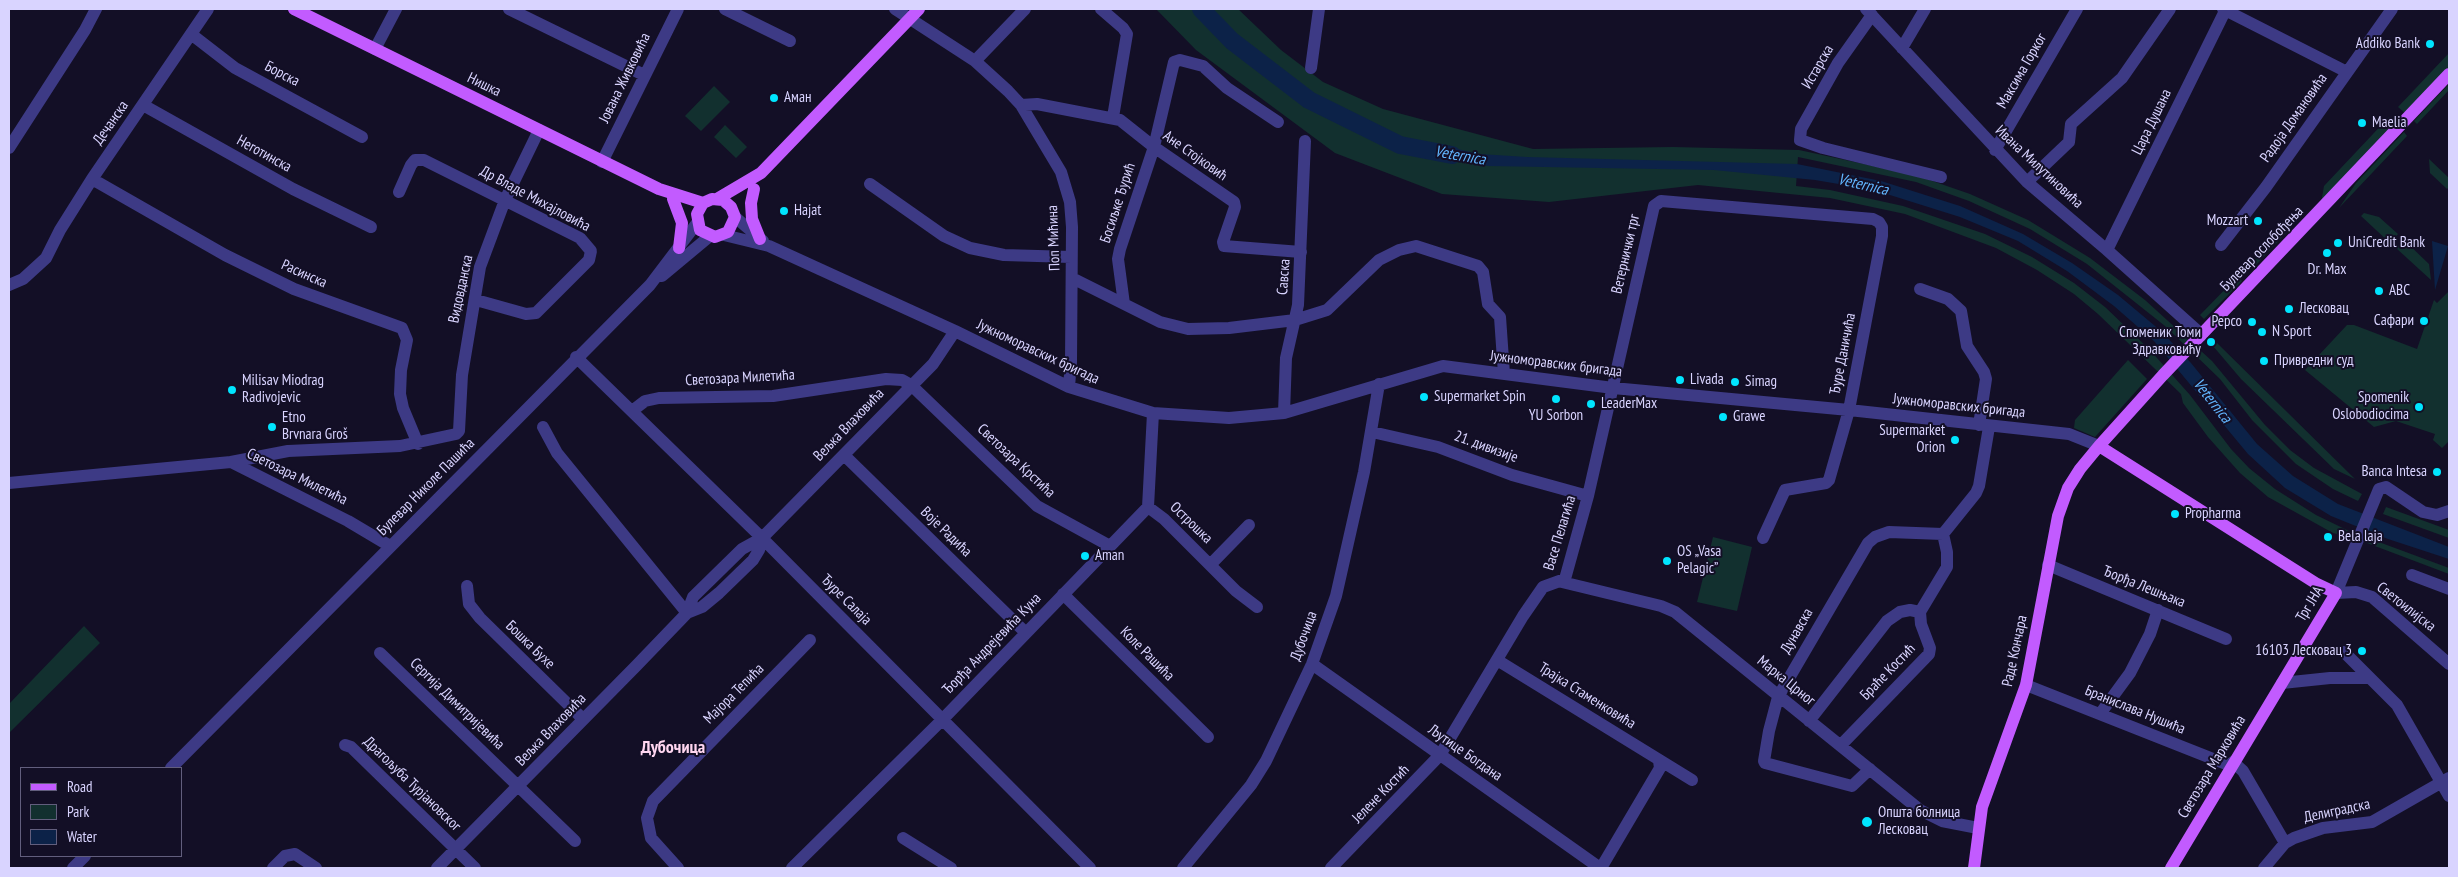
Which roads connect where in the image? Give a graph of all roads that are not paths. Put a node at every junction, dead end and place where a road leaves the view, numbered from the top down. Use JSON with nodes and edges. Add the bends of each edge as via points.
{"nodes":[{"id":1,"x":96,"y":9,"type":"edge"},
{"id":2,"x":208,"y":9,"type":"edge"},
{"id":3,"x":294,"y":9,"type":"edge"},
{"id":4,"x":396,"y":9,"type":"edge"},
{"id":5,"x":509,"y":9,"type":"edge"},
{"id":6,"x":678,"y":9,"type":"edge"},
{"id":7,"x":725,"y":9,"type":"edge"},
{"id":8,"x":895,"y":9,"type":"edge"},
{"id":9,"x":1025,"y":9,"type":"edge"},
{"id":10,"x":1101,"y":9,"type":"edge"},
{"id":11,"x":1319,"y":9,"type":"edge"},
{"id":12,"x":1925,"y":9,"type":"edge"},
{"id":13,"x":2077,"y":9,"type":"edge"},
{"id":14,"x":2170,"y":9,"type":"edge"},
{"id":15,"x":2225,"y":9,"type":"edge"},
{"id":16,"x":2392,"y":9,"type":"edge"},
{"id":17,"x":1869,"y":12,"type":"edge"},
{"id":18,"x":915,"y":13,"type":"edge"},
{"id":19,"x":191,"y":34,"type":"junction"},
{"id":20,"x":790,"y":41,"type":"dead end"},
{"id":21,"x":1902,"y":48,"type":"junction"},
{"id":22,"x":375,"y":49,"type":"junction"},
{"id":23,"x":975,"y":61,"type":"junction"},
{"id":24,"x":1311,"y":68,"type":"dead end"},
{"id":25,"x":2347,"y":72,"type":"junction"},
{"id":26,"x":2449,"y":74,"type":"edge"},
{"id":27,"x":644,"y":75,"type":"junction"},
{"id":28,"x":144,"y":105,"type":"junction"},
{"id":29,"x":1021,"y":105,"type":"junction"},
{"id":30,"x":1113,"y":117,"type":"junction"},
{"id":31,"x":1278,"y":122,"type":"dead end"},
{"id":32,"x":539,"y":130,"type":"junction"},
{"id":33,"x":362,"y":137,"type":"dead end"},
{"id":34,"x":1305,"y":141,"type":"dead end"},
{"id":35,"x":1154,"y":147,"type":"junction"},
{"id":36,"x":9,"y":148,"type":"edge"},
{"id":37,"x":1995,"y":150,"type":"junction"},
{"id":38,"x":602,"y":162,"type":"junction"},
{"id":39,"x":761,"y":173,"type":"junction"},
{"id":40,"x":1941,"y":177,"type":"dead end"},
{"id":41,"x":92,"y":180,"type":"junction"},
{"id":42,"x":2027,"y":182,"type":"junction"},
{"id":43,"x":870,"y":184,"type":"dead end"},
{"id":44,"x":754,"y":189,"type":"junction"},
{"id":45,"x":660,"y":190,"type":"junction"},
{"id":46,"x":400,"y":192,"type":"dead end"},
{"id":47,"x":673,"y":199,"type":"junction"},
{"id":48,"x":717,"y":199,"type":"junction"},
{"id":49,"x":505,"y":200,"type":"junction"},
{"id":50,"x":699,"y":213,"type":"junction"},
{"id":51,"x":1792,"y":213,"type":"joint"},
{"id":52,"x":734,"y":214,"type":"junction"},
{"id":53,"x":371,"y":227,"type":"dead end"},
{"id":54,"x":724,"y":235,"type":"junction"},
{"id":55,"x":710,"y":236,"type":"junction"},
{"id":56,"x":764,"y":243,"type":"junction"},
{"id":57,"x":2221,"y":245,"type":"dead end"},
{"id":58,"x":679,"y":248,"type":"junction"},
{"id":59,"x":2107,"y":250,"type":"junction"},
{"id":60,"x":1301,"y":252,"type":"junction"},
{"id":61,"x":1071,"y":257,"type":"junction"},
{"id":62,"x":1072,"y":278,"type":"junction"},
{"id":63,"x":9,"y":285,"type":"edge"},
{"id":64,"x":650,"y":285,"type":"junction"},
{"id":65,"x":1920,"y":288,"type":"dead end"},
{"id":66,"x":476,"y":300,"type":"junction"},
{"id":67,"x":1124,"y":304,"type":"junction"},
{"id":68,"x":1295,"y":320,"type":"junction"},
{"id":69,"x":955,"y":331,"type":"junction"},
{"id":70,"x":2198,"y":339,"type":"junction"},
{"id":71,"x":576,"y":358,"type":"junction"},
{"id":72,"x":1504,"y":374,"type":"junction"},
{"id":73,"x":1379,"y":384,"type":"junction"},
{"id":74,"x":911,"y":385,"type":"junction"},
{"id":75,"x":1068,"y":387,"type":"junction"},
{"id":76,"x":1613,"y":388,"type":"junction"},
{"id":77,"x":632,"y":410,"type":"junction"},
{"id":78,"x":1849,"y":410,"type":"junction"},
{"id":79,"x":1153,"y":413,"type":"junction"},
{"id":80,"x":1284,"y":413,"type":"junction"},
{"id":81,"x":1984,"y":426,"type":"junction"},
{"id":82,"x":543,"y":427,"type":"dead end"},
{"id":83,"x":1372,"y":432,"type":"junction"},
{"id":84,"x":456,"y":434,"type":"joint"},
{"id":85,"x":418,"y":444,"type":"junction"},
{"id":86,"x":2098,"y":446,"type":"junction"},
{"id":87,"x":844,"y":455,"type":"junction"},
{"id":88,"x":231,"y":462,"type":"junction"},
{"id":89,"x":9,"y":483,"type":"edge"},
{"id":90,"x":1588,"y":496,"type":"junction"},
{"id":91,"x":1148,"y":507,"type":"junction"},
{"id":92,"x":2449,"y":511,"type":"edge"},
{"id":93,"x":1249,"y":526,"type":"dead end"},
{"id":94,"x":1943,"y":534,"type":"junction"},
{"id":95,"x":762,"y":538,"type":"junction"},
{"id":96,"x":1763,"y":538,"type":"dead end"},
{"id":97,"x":390,"y":546,"type":"junction"},
{"id":98,"x":1110,"y":546,"type":"junction"},
{"id":99,"x":1210,"y":565,"type":"junction"},
{"id":100,"x":2048,"y":565,"type":"junction"},
{"id":101,"x":2412,"y":575,"type":"dead end"},
{"id":102,"x":1562,"y":582,"type":"junction"},
{"id":103,"x":467,"y":586,"type":"dead end"},
{"id":104,"x":2449,"y":589,"type":"edge"},
{"id":105,"x":2336,"y":593,"type":"junction"},
{"id":106,"x":1063,"y":594,"type":"junction"},
{"id":107,"x":1257,"y":606,"type":"dead end"},
{"id":108,"x":2158,"y":610,"type":"junction"},
{"id":109,"x":1920,"y":612,"type":"junction"},
{"id":110,"x":686,"y":613,"type":"junction"},
{"id":111,"x":1026,"y":633,"type":"junction"},
{"id":112,"x":2226,"y":639,"type":"dead end"},
{"id":113,"x":810,"y":640,"type":"dead end"},
{"id":114,"x":2344,"y":652,"type":"dead end"},
{"id":115,"x":380,"y":653,"type":"dead end"},
{"id":116,"x":1497,"y":660,"type":"junction"},
{"id":117,"x":1312,"y":664,"type":"junction"},
{"id":118,"x":2449,"y":664,"type":"edge"},
{"id":119,"x":2369,"y":678,"type":"junction"},
{"id":120,"x":2282,"y":683,"type":"junction"},
{"id":121,"x":2026,"y":685,"type":"junction"},
{"id":122,"x":1778,"y":697,"type":"junction"},
{"id":123,"x":2100,"y":714,"type":"junction"},
{"id":124,"x":583,"y":719,"type":"junction"},
{"id":125,"x":942,"y":720,"type":"junction"},
{"id":126,"x":1809,"y":721,"type":"junction"},
{"id":127,"x":1208,"y":737,"type":"dead end"},
{"id":128,"x":1449,"y":739,"type":"joint"},
{"id":129,"x":345,"y":745,"type":"dead end"},
{"id":130,"x":1841,"y":745,"type":"junction"},
{"id":131,"x":1440,"y":755,"type":"junction"},
{"id":132,"x":1659,"y":761,"type":"junction"},
{"id":133,"x":2232,"y":764,"type":"junction"},
{"id":134,"x":172,"y":767,"type":"edge"},
{"id":135,"x":1870,"y":769,"type":"junction"},
{"id":136,"x":1692,"y":780,"type":"dead end"},
{"id":137,"x":2446,"y":780,"type":"edge"},
{"id":138,"x":518,"y":786,"type":"junction"},
{"id":139,"x":2449,"y":796,"type":"edge"},
{"id":140,"x":1978,"y":828,"type":"junction"},
{"id":141,"x":903,"y":838,"type":"dead end"},
{"id":142,"x":575,"y":841,"type":"dead end"},
{"id":143,"x":2285,"y":843,"type":"junction"},
{"id":144,"x":456,"y":850,"type":"junction"},
{"id":145,"x":84,"y":857,"type":"edge"},
{"id":146,"x":73,"y":868,"type":"edge"},
{"id":147,"x":273,"y":868,"type":"edge"},
{"id":148,"x":316,"y":868,"type":"edge"},
{"id":149,"x":437,"y":868,"type":"edge"},
{"id":150,"x":475,"y":868,"type":"edge"},
{"id":151,"x":678,"y":868,"type":"edge"},
{"id":152,"x":792,"y":868,"type":"edge"},
{"id":153,"x":951,"y":868,"type":"edge"},
{"id":154,"x":1090,"y":868,"type":"edge"},
{"id":155,"x":1183,"y":868,"type":"edge"},
{"id":156,"x":1331,"y":868,"type":"edge"},
{"id":157,"x":1600,"y":868,"type":"edge"},
{"id":158,"x":1974,"y":868,"type":"edge"},
{"id":159,"x":2171,"y":868,"type":"edge"},
{"id":160,"x":2264,"y":868,"type":"edge"}],
"edges":[{"from":1,"to":36,"type":"street"},
{"from":2,"to":19,"type":"street","name":"Дечанска"},
{"from":3,"to":22,"type":"main road","name":"Нишка"},
{"from":4,"to":22,"type":"street"},
{"from":5,"to":27,"type":"street"},
{"from":6,"to":27,"type":"street","name":"Јована Живковића"},
{"from":7,"to":20,"type":"street"},
{"from":8,"to":18,"type":"street","name":"Поп Мићина"},
{"from":9,"to":23,"type":"street"},
{"from":10,"to":30,"type":"street","via":[[1127,34]]},
{"from":11,"to":24,"type":"street"},
{"from":12,"to":21,"type":"street"},
{"from":13,"to":37,"type":"street","name":"Максима Горког"},
{"from":14,"to":42,"type":"street","via":[[2122,78],[2070,124],[2069,142]]},
{"from":15,"to":25,"type":"street"},
{"from":15,"to":59,"type":"street","name":"Цара Душана"},
{"from":16,"to":25,"type":"street","name":"Радоја Домановића"},
{"from":17,"to":21,"type":"street","name":"Ивана Милутиновића"},
{"from":17,"to":40,"type":"street","name":"Истарска","via":[[1802,129],[1800,140]]},
{"from":18,"to":23,"type":"street","name":"Поп Мићина"},
{"from":18,"to":39,"type":"main road"},
{"from":19,"to":28,"type":"street","name":"Дечанска"},
{"from":19,"to":33,"type":"street","name":"Борска","via":[[235,68]]},
{"from":21,"to":37,"type":"street","name":"Ивана Милутиновића"},
{"from":22,"to":32,"type":"main road","name":"Нишка"},
{"from":23,"to":29,"type":"street","name":"Поп Мићина"},
{"from":25,"to":57,"type":"street","name":"Радоја Домановића"},
{"from":26,"to":70,"type":"main road","name":"Булевар ослобођења"},
{"from":27,"to":38,"type":"street","name":"Јована Живковића"},
{"from":28,"to":41,"type":"street","name":"Дечанска"},
{"from":28,"to":53,"type":"street","name":"Неготинска","via":[[293,189]]},
{"from":29,"to":30,"type":"street","name":"Ане Стојковић","via":[[1038,104]]},
{"from":29,"to":61,"type":"street","name":"Поп Мићина","via":[[1067,188]]},
{"from":30,"to":35,"type":"street","name":"Ане Стојковић"},
{"from":31,"to":35,"type":"street","name":"Босиљке Ђурић","via":[[1227,88],[1203,66],[1180,60],[1174,62]]},
{"from":32,"to":38,"type":"main road","name":"Нишка"},
{"from":32,"to":49,"type":"street","name":"Видовданска"},
{"from":34,"to":60,"type":"street","name":"Савска"},
{"from":35,"to":60,"type":"street","name":"Ане Стојковић","via":[[1236,205],[1224,246]]},
{"from":35,"to":67,"type":"street","name":"Босиљке Ђурић","via":[[1118,259]]},
{"from":37,"to":42,"type":"street","name":"Ивана Милутиновића"},
{"from":38,"to":45,"type":"main road","name":"Нишка"},
{"from":39,"to":44,"type":"main road"},
{"from":39,"to":48,"type":"main road"},
{"from":41,"to":63,"type":"street","name":"Дечанска","via":[[46,258],[23,279]]},
{"from":41,"to":85,"type":"street","name":"Расинска","via":[[294,289],[402,328],[407,340],[400,394]]},
{"from":42,"to":59,"type":"street","name":"Ивана Милутиновића"},
{"from":43,"to":61,"type":"street","via":[[944,236],[970,248],[1004,256]]},
{"from":44,"to":52,"type":"main road"},
{"from":44,"to":56,"type":"main road","via":[[752,219]]},
{"from":45,"to":47,"type":"main road"},
{"from":45,"to":50,"type":"main road"},
{"from":46,"to":49,"type":"street","name":"Др Владе Михајловића","via":[[411,165],[418,159]]},
{"from":47,"to":50,"type":"main road"},
{"from":47,"to":58,"type":"main road","via":[[682,223]]},
{"from":48,"to":50,"type":"main road"},
{"from":48,"to":52,"type":"main road","via":[[727,203]]},
{"from":49,"to":66,"type":"street","name":"Видовданска","via":[[480,267]]},
{"from":49,"to":66,"type":"street","name":"Др Владе Михајловића","via":[[580,238],[589,246],[591,254],[589,260],[536,313],[526,314]]},
{"from":50,"to":55,"type":"main road","via":[[700,230]]},
{"from":50,"to":58,"type":"street","name":"Булевар Николе Пашића"},
{"from":51,"to":76,"type":"street","name":"Ветернички трг","via":[[1676,201],[1661,201],[1654,206]]},
{"from":51,"to":78,"type":"street","name":"Ђуре Даничића","via":[[1873,219],[1882,226]]},
{"from":52,"to":54,"type":"main road","via":[[732,228]]},
{"from":52,"to":56,"type":"street","name":"Јужноморавских бригада"},
{"from":54,"to":55,"type":"main road"},
{"from":54,"to":56,"type":"street","name":"Јужноморавских бригада"},
{"from":55,"to":64,"type":"street"},
{"from":56,"to":69,"type":"street","name":"Јужноморавских бригада"},
{"from":58,"to":64,"type":"street","name":"Булевар Николе Пашића"},
{"from":59,"to":70,"type":"street","name":"Ивана Милутиновића"},
{"from":60,"to":68,"type":"street","name":"Савска"},
{"from":61,"to":62,"type":"street","name":"Поп Мићина"},
{"from":62,"to":67,"type":"street"},
{"from":62,"to":75,"type":"street","name":"Поп Мићина"},
{"from":64,"to":71,"type":"street","name":"Булевар Николе Пашића"},
{"from":65,"to":81,"type":"street","via":[[1948,299],[1961,311],[1967,346],[1986,379]]},
{"from":66,"to":84,"type":"street","name":"Видовданска","via":[[468,332],[459,431]]},
{"from":67,"to":68,"type":"street","via":[[1160,322],[1188,330]]},
{"from":68,"to":72,"type":"street","via":[[1327,310],[1379,260],[1416,246],[1478,266],[1483,272],[1488,304],[1500,317]]},
{"from":68,"to":80,"type":"street","name":"Савска","via":[[1286,358]]},
{"from":69,"to":74,"type":"street","name":"Вељка Влаховића","via":[[940,355]]},
{"from":69,"to":75,"type":"street","name":"Јужноморавских бригада"},
{"from":70,"to":86,"type":"main road","name":"Булевар ослобођења"},
{"from":71,"to":77,"type":"street","name":"Ђуре Салаја"},
{"from":71,"to":97,"type":"street","name":"Булевар Николе Пашића"},
{"from":72,"to":73,"type":"street","name":"Јужноморавских бригада","via":[[1443,366]]},
{"from":72,"to":76,"type":"street","name":"Јужноморавских бригада"},
{"from":73,"to":80,"type":"street","name":"Јужноморавских бригада"},
{"from":73,"to":83,"type":"street","name":"Дубочица"},
{"from":74,"to":77,"type":"street","name":"Светозара Милетића","via":[[902,380],[886,379],[773,396],[659,398],[646,401]]},
{"from":74,"to":87,"type":"street","name":"Вељка Влаховића"},
{"from":74,"to":98,"type":"street","name":"Светозара Крстића","via":[[1038,506]]},
{"from":75,"to":79,"type":"street","name":"Јужноморавских бригада"},
{"from":76,"to":78,"type":"street","name":"Јужноморавских бригада"},
{"from":76,"to":90,"type":"street","name":"Васе Пелагића"},
{"from":77,"to":95,"type":"street","name":"Ђуре Салаја"},
{"from":78,"to":81,"type":"street","name":"Јужноморавских бригада"},
{"from":78,"to":96,"type":"street","name":"Ђуре Даничића","via":[[1829,480],[1785,490]]},
{"from":79,"to":80,"type":"street","name":"Јужноморавских бригада","via":[[1229,418]]},
{"from":79,"to":91,"type":"street"},
{"from":81,"to":86,"type":"street","name":"Јужноморавских бригада","via":[[2069,434]]},
{"from":81,"to":94,"type":"street","via":[[1976,494]]},
{"from":82,"to":110,"type":"street","via":[[557,453]]},
{"from":83,"to":90,"type":"street","name":"21. дивизије","via":[[1438,447],[1512,475]]},
{"from":83,"to":117,"type":"street","name":"Дубочица","via":[[1336,596]]},
{"from":84,"to":85,"type":"street","name":"Светозара Милетића"},
{"from":85,"to":88,"type":"street","name":"Светозара Милетића","via":[[288,451]]},
{"from":86,"to":100,"type":"main road","name":"Раде Кончара","via":[[2068,488],[2058,516]]},
{"from":86,"to":105,"type":"main road","name":"Јужноморавских бригада"},
{"from":87,"to":95,"type":"street","name":"Вељка Влаховића"},
{"from":87,"to":111,"type":"street","name":"Воје Радића"},
{"from":88,"to":89,"type":"street"},
{"from":88,"to":97,"type":"street","name":"Светозара Милетића"},
{"from":90,"to":102,"type":"street","name":"Васе Пелагића","via":[[1568,573]]},
{"from":91,"to":98,"type":"street","name":"Ђорђа Андрејевића Куна"},
{"from":91,"to":99,"type":"street","name":"Острошка"},
{"from":92,"to":105,"type":"street","name":"Трг ЈНА","via":[[2437,515],[2423,512],[2386,487],[2379,489]]},
{"from":93,"to":99,"type":"street","name":"Острошка"},
{"from":94,"to":109,"type":"street","via":[[1947,567]]},
{"from":94,"to":122,"type":"street","name":"Дунавска","via":[[1889,532],[1874,537]]},
{"from":95,"to":110,"type":"street","name":"Вељка Влаховића","via":[[753,560],[726,587],[702,607]]},
{"from":95,"to":125,"type":"street","name":"Ђуре Салаја"},
{"from":97,"to":134,"type":"street","name":"Булевар Николе Пашића"},
{"from":98,"to":106,"type":"street","name":"Ђорђа Андрејевића Куна"},
{"from":99,"to":107,"type":"street","name":"Острошка","via":[[1242,597]]},
{"from":100,"to":108,"type":"street","name":"Ђорђа Лешњака"},
{"from":100,"to":121,"type":"main road","name":"Раде Кончара"},
{"from":101,"to":104,"type":"street"},
{"from":102,"to":116,"type":"street","name":"Васе Пелагића","via":[[1543,587]]},
{"from":102,"to":122,"type":"street","name":"Марка Црног","via":[[1675,612]]},
{"from":103,"to":124,"type":"street","name":"Бошка Бухе","via":[[470,604],[480,618]]},
{"from":105,"to":118,"type":"street","name":"Светоилијска","via":[[2356,592],[2372,597]]},
{"from":105,"to":120,"type":"main road","name":"Трг ЈНА"},
{"from":106,"to":111,"type":"street","name":"Ђорђа Андрејевића Куна"},
{"from":106,"to":127,"type":"street","name":"Коле Рашића"},
{"from":108,"to":112,"type":"street","name":"Ђорђа Лешњака"},
{"from":108,"to":123,"type":"street","via":[[2130,673]]},
{"from":109,"to":126,"type":"street","name":"Браће Костић","via":[[1910,610],[1893,616]]},
{"from":109,"to":130,"type":"street","name":"Браће Костић","via":[[1929,654]]},
{"from":110,"to":124,"type":"street","name":"Вељка Влаховића"},
{"from":111,"to":125,"type":"street","name":"Ђорђа Андрејевића Куна"},
{"from":113,"to":151,"type":"street","name":"Мајора Тепића","via":[[653,801],[647,818],[651,838]]},
{"from":114,"to":119,"type":"street"},
{"from":115,"to":138,"type":"street","name":"Сергија Димитријевића"},
{"from":116,"to":128,"type":"street","name":"Васе Пелагића"},
{"from":116,"to":132,"type":"street","name":"Трајка Стаменковића"},
{"from":117,"to":131,"type":"street","name":"Љутице Богдана"},
{"from":117,"to":155,"type":"street","name":"Дубочица","via":[[1266,761],[1251,785]]},
{"from":119,"to":120,"type":"street"},
{"from":119,"to":137,"type":"street","via":[[2397,705]]},
{"from":120,"to":133,"type":"main road","name":"Светозара Марковића"},
{"from":121,"to":123,"type":"street","name":"Бранислава Нушића"},
{"from":121,"to":140,"type":"main road","name":"Раде Кончара","via":[[1982,807]]},
{"from":122,"to":126,"type":"street","name":"Марка Црног"},
{"from":122,"to":135,"type":"street","name":"Дунавска","via":[[1765,763],[1852,786]]},
{"from":123,"to":133,"type":"street","name":"Бранислава Нушића"},
{"from":124,"to":138,"type":"street","name":"Вељка Влаховића"},
{"from":125,"to":152,"type":"street","name":"Ђорђа Андрејевића Куна"},
{"from":125,"to":154,"type":"street","name":"Ђуре Салаја"},
{"from":126,"to":130,"type":"street","name":"Марка Црног"},
{"from":128,"to":131,"type":"street","name":"Јелене Костић"},
{"from":129,"to":144,"type":"street","name":"Драгољуба Турјановског","via":[[351,747]]},
{"from":130,"to":135,"type":"street","name":"Марка Црног"},
{"from":131,"to":156,"type":"street","name":"Јелене Костић"},
{"from":131,"to":157,"type":"street","name":"Љутице Богдана"},
{"from":132,"to":136,"type":"street","name":"Трајка Стаменковића"},
{"from":132,"to":157,"type":"street","name":"Љутице Богдана","via":[[1660,768]]},
{"from":133,"to":143,"type":"street","via":[[2243,771]]},
{"from":133,"to":159,"type":"main road","name":"Светозара Марковића"},
{"from":135,"to":140,"type":"street","name":"Марка Црног","via":[[1931,817]]},
{"from":137,"to":139,"type":"street"},
{"from":137,"to":143,"type":"street","name":"Делиградска","via":[[2372,822],[2309,832]]},
{"from":138,"to":142,"type":"street","name":"Сергија Димитријевића"},
{"from":138,"to":144,"type":"street","name":"Вељка Влаховића"},
{"from":140,"to":158,"type":"main road","name":"Раде Кончара"},
{"from":141,"to":153,"type":"street"},
{"from":143,"to":160,"type":"street","name":"Делиградска"},
{"from":144,"to":149,"type":"street","name":"Вељка Влаховића"},
{"from":144,"to":150,"type":"street","name":"Драгољуба Турјановског"},
{"from":145,"to":146,"type":"street"},
{"from":147,"to":148,"type":"street","via":[[285,856],[295,854]]}]}
